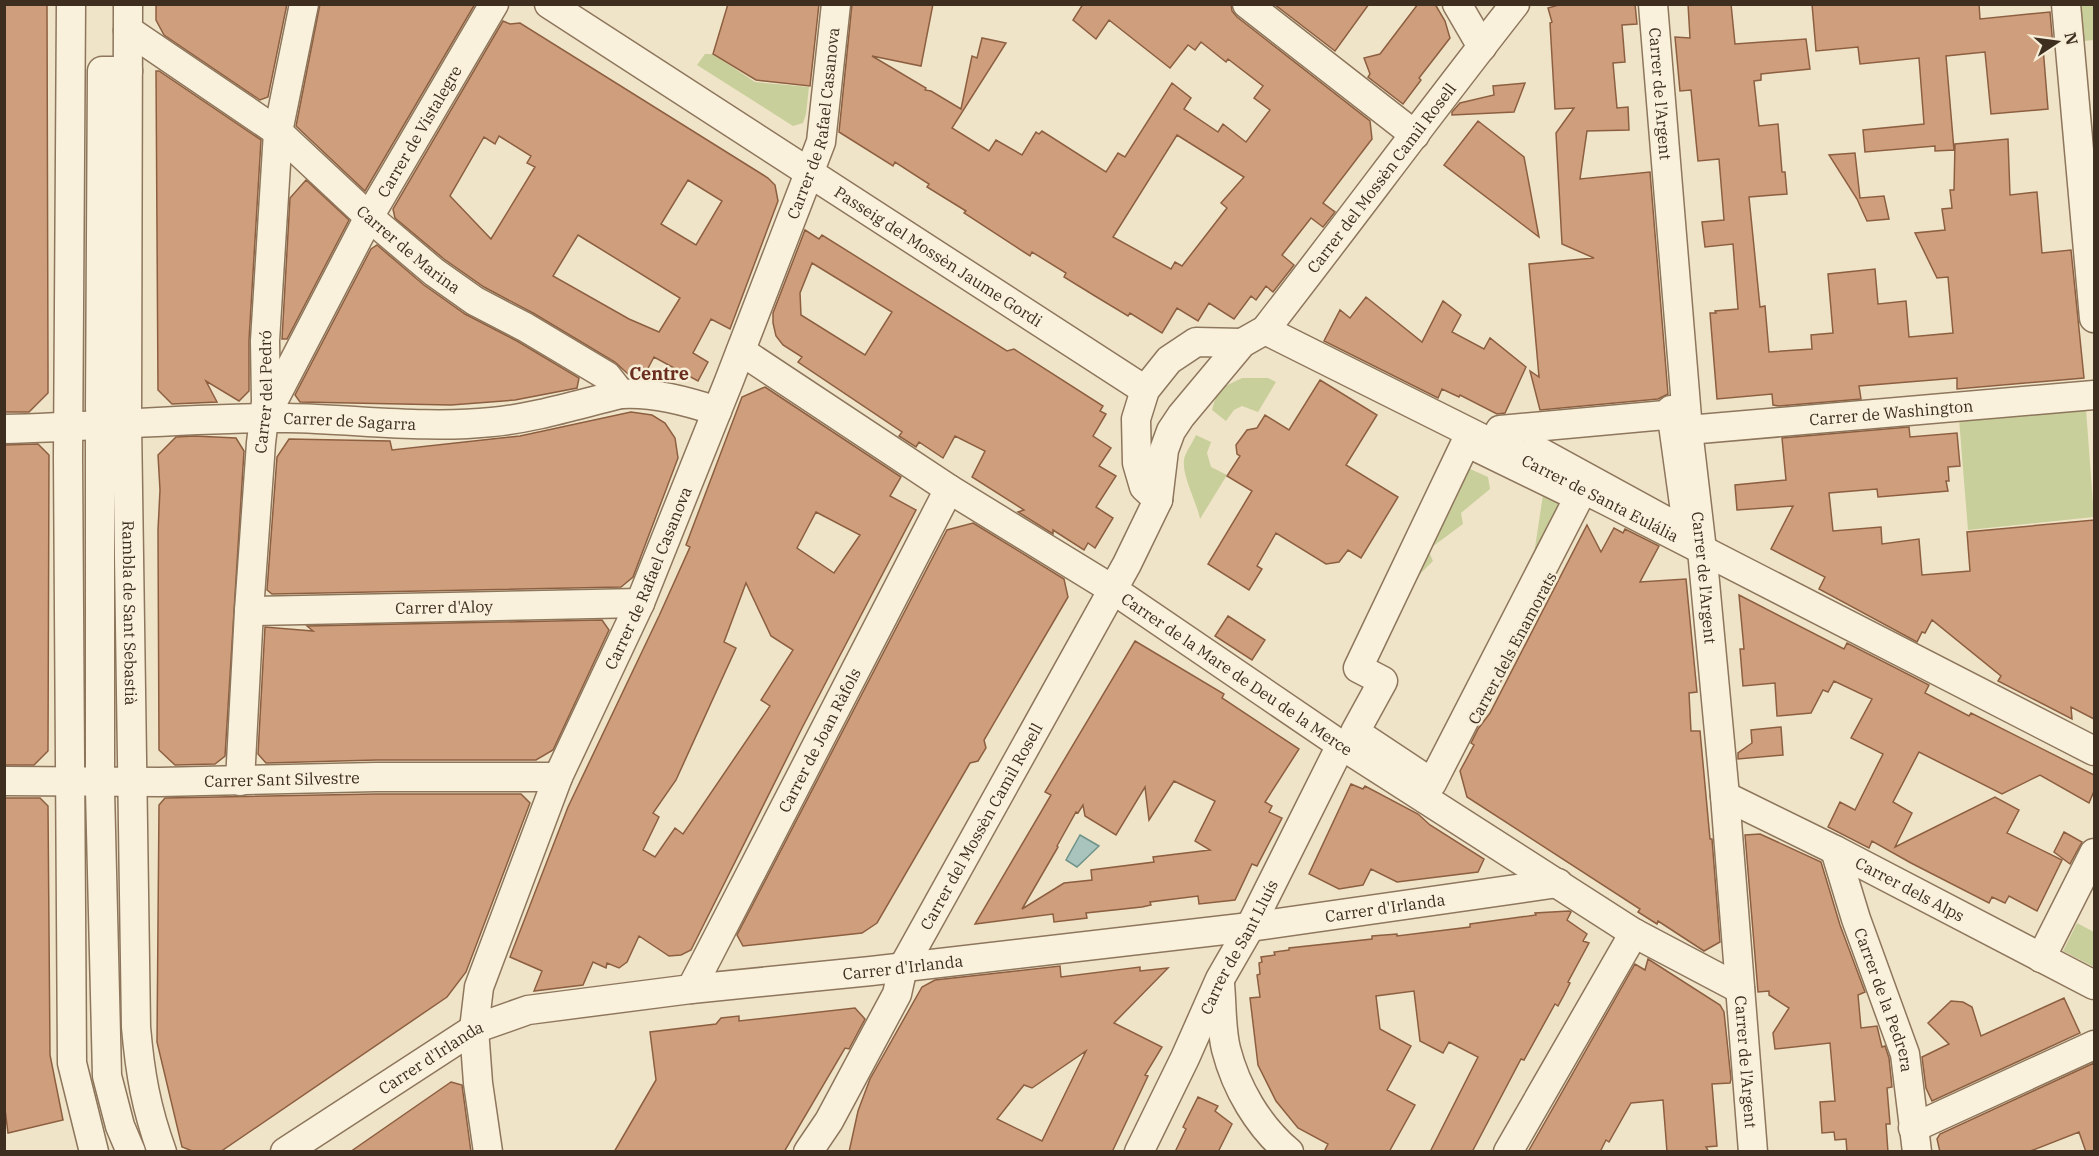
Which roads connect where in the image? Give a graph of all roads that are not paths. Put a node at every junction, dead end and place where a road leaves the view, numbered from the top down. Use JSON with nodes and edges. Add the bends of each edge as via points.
{"nodes":[{"id":1,"x":72,"y":4,"type":"edge"},
{"id":2,"x":304,"y":4,"type":"edge"},
{"id":3,"x":494,"y":4,"type":"edge"},
{"id":4,"x":549,"y":4,"type":"edge"},
{"id":5,"x":836,"y":4,"type":"edge"},
{"id":6,"x":1247,"y":4,"type":"edge"},
{"id":7,"x":1457,"y":4,"type":"edge"},
{"id":8,"x":1515,"y":4,"type":"edge"},
{"id":9,"x":1653,"y":4,"type":"edge"},
{"id":10,"x":2066,"y":4,"type":"edge"},
{"id":11,"x":128,"y":17,"type":"edge"},
{"id":12,"x":1482,"y":46,"type":"junction"},
{"id":13,"x":71,"y":71,"type":"junction"},
{"id":14,"x":115,"y":71,"type":"junction"},
{"id":15,"x":278,"y":132,"type":"junction"},
{"id":16,"x":1415,"y":135,"type":"junction"},
{"id":17,"x":808,"y":172,"type":"junction"},
{"id":18,"x":369,"y":217,"type":"junction"},
{"id":19,"x":2094,"y":318,"type":"edge"},
{"id":20,"x":1253,"y":336,"type":"junction"},
{"id":21,"x":741,"y":351,"type":"junction"},
{"id":22,"x":1177,"y":367,"type":"junction"},
{"id":23,"x":1145,"y":390,"type":"junction"},
{"id":24,"x":621,"y":394,"type":"junction"},
{"id":25,"x":2094,"y":395,"type":"edge"},
{"id":26,"x":717,"y":411,"type":"junction"},
{"id":27,"x":264,"y":418,"type":"junction"},
{"id":28,"x":1136,"y":419,"type":"junction"},
{"id":29,"x":1679,"y":420,"type":"junction"},
{"id":30,"x":127,"y":423,"type":"junction"},
{"id":31,"x":1176,"y":424,"type":"junction"},
{"id":32,"x":68,"y":428,"type":"junction"},
{"id":33,"x":4,"y":429,"type":"edge"},
{"id":34,"x":1466,"y":442,"type":"joint"},
{"id":35,"x":949,"y":489,"type":"junction"},
{"id":36,"x":1593,"y":494,"type":"junction"},
{"id":37,"x":1158,"y":500,"type":"junction"},
{"id":38,"x":1702,"y":550,"type":"junction"},
{"id":39,"x":1112,"y":589,"type":"junction"},
{"id":40,"x":640,"y":603,"type":"junction"},
{"id":41,"x":249,"y":611,"type":"junction"},
{"id":42,"x":1341,"y":745,"type":"junction"},
{"id":43,"x":2094,"y":751,"type":"edge"},
{"id":44,"x":558,"y":777,"type":"junction"},
{"id":45,"x":4,"y":780,"type":"edge"},
{"id":46,"x":69,"y":780,"type":"junction"},
{"id":47,"x":133,"y":781,"type":"junction"},
{"id":48,"x":240,"y":781,"type":"junction"},
{"id":49,"x":1725,"y":796,"type":"junction"},
{"id":50,"x":1431,"y":802,"type":"junction"},
{"id":51,"x":1835,"y":850,"type":"junction"},
{"id":52,"x":2094,"y":853,"type":"edge"},
{"id":53,"x":1558,"y":884,"type":"junction"},
{"id":54,"x":1250,"y":927,"type":"junction"},
{"id":55,"x":1634,"y":933,"type":"junction"},
{"id":56,"x":2041,"y":958,"type":"junction"},
{"id":57,"x":903,"y":967,"type":"junction"},
{"id":58,"x":1220,"y":979,"type":"junction"},
{"id":59,"x":2094,"y":985,"type":"edge"},
{"id":60,"x":691,"y":989,"type":"junction"},
{"id":61,"x":1740,"y":990,"type":"junction"},
{"id":62,"x":474,"y":1029,"type":"junction"},
{"id":63,"x":2094,"y":1045,"type":"edge"},
{"id":64,"x":829,"y":1121,"type":"junction"},
{"id":65,"x":1915,"y":1140,"type":"edge"},
{"id":66,"x":94,"y":1152,"type":"edge"},
{"id":67,"x":131,"y":1152,"type":"edge"},
{"id":68,"x":162,"y":1152,"type":"edge"},
{"id":69,"x":285,"y":1152,"type":"edge"},
{"id":70,"x":488,"y":1152,"type":"edge"},
{"id":71,"x":808,"y":1152,"type":"edge"},
{"id":72,"x":826,"y":1152,"type":"edge"},
{"id":73,"x":1139,"y":1152,"type":"edge"},
{"id":74,"x":1289,"y":1152,"type":"edge"},
{"id":75,"x":1508,"y":1152,"type":"edge"},
{"id":76,"x":1753,"y":1152,"type":"edge"}],
"edges":[{"from":1,"to":13,"type":"street"},
{"from":2,"to":15,"type":"street","name":"Carrer del Pedró"},
{"from":3,"to":18,"type":"street","name":"Carrer de Vistalegre"},
{"from":4,"to":17,"type":"street","name":"Passeig del Mossèn Jaume Gordi"},
{"from":5,"to":17,"type":"street","name":"Carrer de Rafael Casanova","via":[[821,142]]},
{"from":6,"to":16,"type":"street"},
{"from":7,"to":12,"type":"street"},
{"from":8,"to":12,"type":"street","name":"Carrer del Mossèn Camil Rosell"},
{"from":9,"to":29,"type":"street","name":"Carrer de l'Argent"},
{"from":10,"to":19,"type":"street"},
{"from":11,"to":14,"type":"street","name":"Rambla de Sant Sebastià"},
{"from":11,"to":15,"type":"street","name":"Carrer de Marina"},
{"from":12,"to":16,"type":"street","name":"Carrer del Mossèn Camil Rosell"},
{"from":13,"to":14,"type":"street"},
{"from":13,"to":32,"type":"street"},
{"from":14,"to":30,"type":"street","name":"Rambla de Sant Sebastià"},
{"from":14,"to":67,"type":"street","name":"Rambla de Sant Sebastià","via":[[100,423],[100,779],[107,1076]]},
{"from":15,"to":18,"type":"street","name":"Carrer de Marina"},
{"from":15,"to":27,"type":"street","name":"Carrer del Pedró"},
{"from":16,"to":20,"type":"street","name":"Carrer del Mossèn Camil Rosell"},
{"from":17,"to":21,"type":"street","name":"Carrer de Rafael Casanova"},
{"from":17,"to":23,"type":"street","name":"Passeig del Mossèn Jaume Gordi"},
{"from":18,"to":24,"type":"street","name":"Carrer de Marina","via":[[434,272],[607,376]]},
{"from":18,"to":27,"type":"street","name":"Carrer de Vistalegre"},
{"from":20,"to":22,"type":"street","via":[[1196,342]]},
{"from":20,"to":31,"type":"street","name":"Carrer del Mossèn Camil Rosell"},
{"from":20,"to":36,"type":"street","name":"Carrer de Santa Eulália"},
{"from":21,"to":26,"type":"street","name":"Carrer de Rafael Casanova"},
{"from":21,"to":35,"type":"street","name":"Carrer de la Mare de Deu de la Merce"},
{"from":22,"to":23,"type":"street"},
{"from":22,"to":31,"type":"street","via":[[1175,360],[1191,369],[1194,380]]},
{"from":23,"to":28,"type":"street"},
{"from":24,"to":26,"type":"street","via":[[653,395]]},
{"from":24,"to":27,"type":"street","name":"Carrer de Sagarra","via":[[492,422]]},
{"from":25,"to":29,"type":"street","name":"Carrer de Washington"},
{"from":26,"to":40,"type":"street","name":"Carrer de Rafael Casanova"},
{"from":27,"to":30,"type":"street","name":"Carrer de Sagarra"},
{"from":27,"to":41,"type":"street","name":"Carrer del Pedró"},
{"from":28,"to":31,"type":"street","via":[[1160,436]]},
{"from":28,"to":37,"type":"street","via":[[1137,463],[1144,487]]},
{"from":29,"to":29,"type":"street","name":"Carrer de Washington","via":[[1688,533],[1500,430],[1665,415]]},
{"from":29,"to":38,"type":"street","name":"Carrer de l'Argent"},
{"from":30,"to":32,"type":"street","name":"Carrer de Sagarra"},
{"from":30,"to":47,"type":"street","name":"Rambla de Sant Sebastià"},
{"from":31,"to":37,"type":"street","name":"Carrer del Mossèn Camil Rosell","via":[[1164,450]]},
{"from":32,"to":33,"type":"street","name":"Carrer de Sagarra"},
{"from":32,"to":46,"type":"street"},
{"from":34,"to":34,"type":"street","via":[[1579,497],[1432,783],[1355,732],[1383,681],[1358,668]]},
{"from":35,"to":39,"type":"street","name":"Carrer de la Mare de Deu de la Merce"},
{"from":35,"to":60,"type":"street","name":"Carrer de Joan Ràfols"},
{"from":36,"to":38,"type":"street","name":"Carrer de Santa Eulália"},
{"from":36,"to":50,"type":"street","name":"Carrer dels Enamorats"},
{"from":37,"to":39,"type":"street","name":"Carrer del Mossèn Camil Rosell"},
{"from":38,"to":43,"type":"street","name":"Carrer de Santa Eulália"},
{"from":38,"to":49,"type":"street","name":"Carrer de l'Argent"},
{"from":39,"to":42,"type":"street","name":"Carrer de la Mare de Deu de la Merce"},
{"from":39,"to":57,"type":"street","name":"Carrer del Mossèn Camil Rosell"},
{"from":40,"to":41,"type":"street","name":"Carrer d'Aloy"},
{"from":40,"to":44,"type":"street","name":"Carrer de Rafael Casanova"},
{"from":41,"to":48,"type":"street","name":"Carrer del Pedró"},
{"from":42,"to":50,"type":"street","name":"Carrer de la Mare de Deu de la Merce"},
{"from":42,"to":54,"type":"street","name":"Carrer de Sant Lluís"},
{"from":44,"to":48,"type":"street","name":"Carrer Sant Silvestre"},
{"from":44,"to":62,"type":"street","name":"Carrer de Rafael Casanova","via":[[478,987]]},
{"from":45,"to":46,"type":"street","name":"Carrer Sant Silvestre"},
{"from":46,"to":47,"type":"street","name":"Carrer Sant Silvestre"},
{"from":46,"to":66,"type":"street","via":[[72,1063]]},
{"from":47,"to":48,"type":"street","name":"Carrer Sant Silvestre"},
{"from":47,"to":68,"type":"street","name":"Rambla de Sant Sebastià","via":[[139,1068],[149,1116]]},
{"from":49,"to":51,"type":"street","name":"Carrer dels Alps"},
{"from":49,"to":61,"type":"street","name":"Carrer de l'Argent"},
{"from":50,"to":53,"type":"street","name":"Carrer de la Mare de Deu de la Merce"},
{"from":51,"to":56,"type":"street","name":"Carrer dels Alps"},
{"from":51,"to":65,"type":"street","name":"Carrer de la Pedrera","via":[[1905,1054]]},
{"from":52,"to":56,"type":"street"},
{"from":53,"to":54,"type":"street","name":"Carrer d'Irlanda"},
{"from":53,"to":55,"type":"street","name":"Carrer de la Mare de Deu de la Merce"},
{"from":54,"to":57,"type":"street","name":"Carrer d'Irlanda"},
{"from":54,"to":58,"type":"street","name":"Carrer de Sant Lluís"},
{"from":55,"to":61,"type":"street","name":"Carrer de la Mare de Deu de la Merce"},
{"from":55,"to":75,"type":"street"},
{"from":56,"to":59,"type":"street","name":"Carrer dels Alps"},
{"from":57,"to":60,"type":"street","name":"Carrer d'Irlanda"},
{"from":57,"to":64,"type":"street","name":"Carrer del Mossèn Camil Rosell","via":[[897,994]]},
{"from":58,"to":73,"type":"street","name":"Carrer de Sant Lluís"},
{"from":58,"to":74,"type":"street","via":[[1226,1048],[1240,1090],[1273,1139]]},
{"from":60,"to":62,"type":"street","name":"Carrer d'Irlanda","via":[[528,1010]]},
{"from":61,"to":76,"type":"street","name":"Carrer de l'Argent"},
{"from":62,"to":69,"type":"street","name":"Carrer d'Irlanda"},
{"from":62,"to":70,"type":"street","name":"Carrer de Rafael Casanova"},
{"from":63,"to":65,"type":"street"},
{"from":64,"to":71,"type":"street","name":"Carrer del Mossèn Camil Rosell"},
{"from":64,"to":72,"type":"street"}]}
